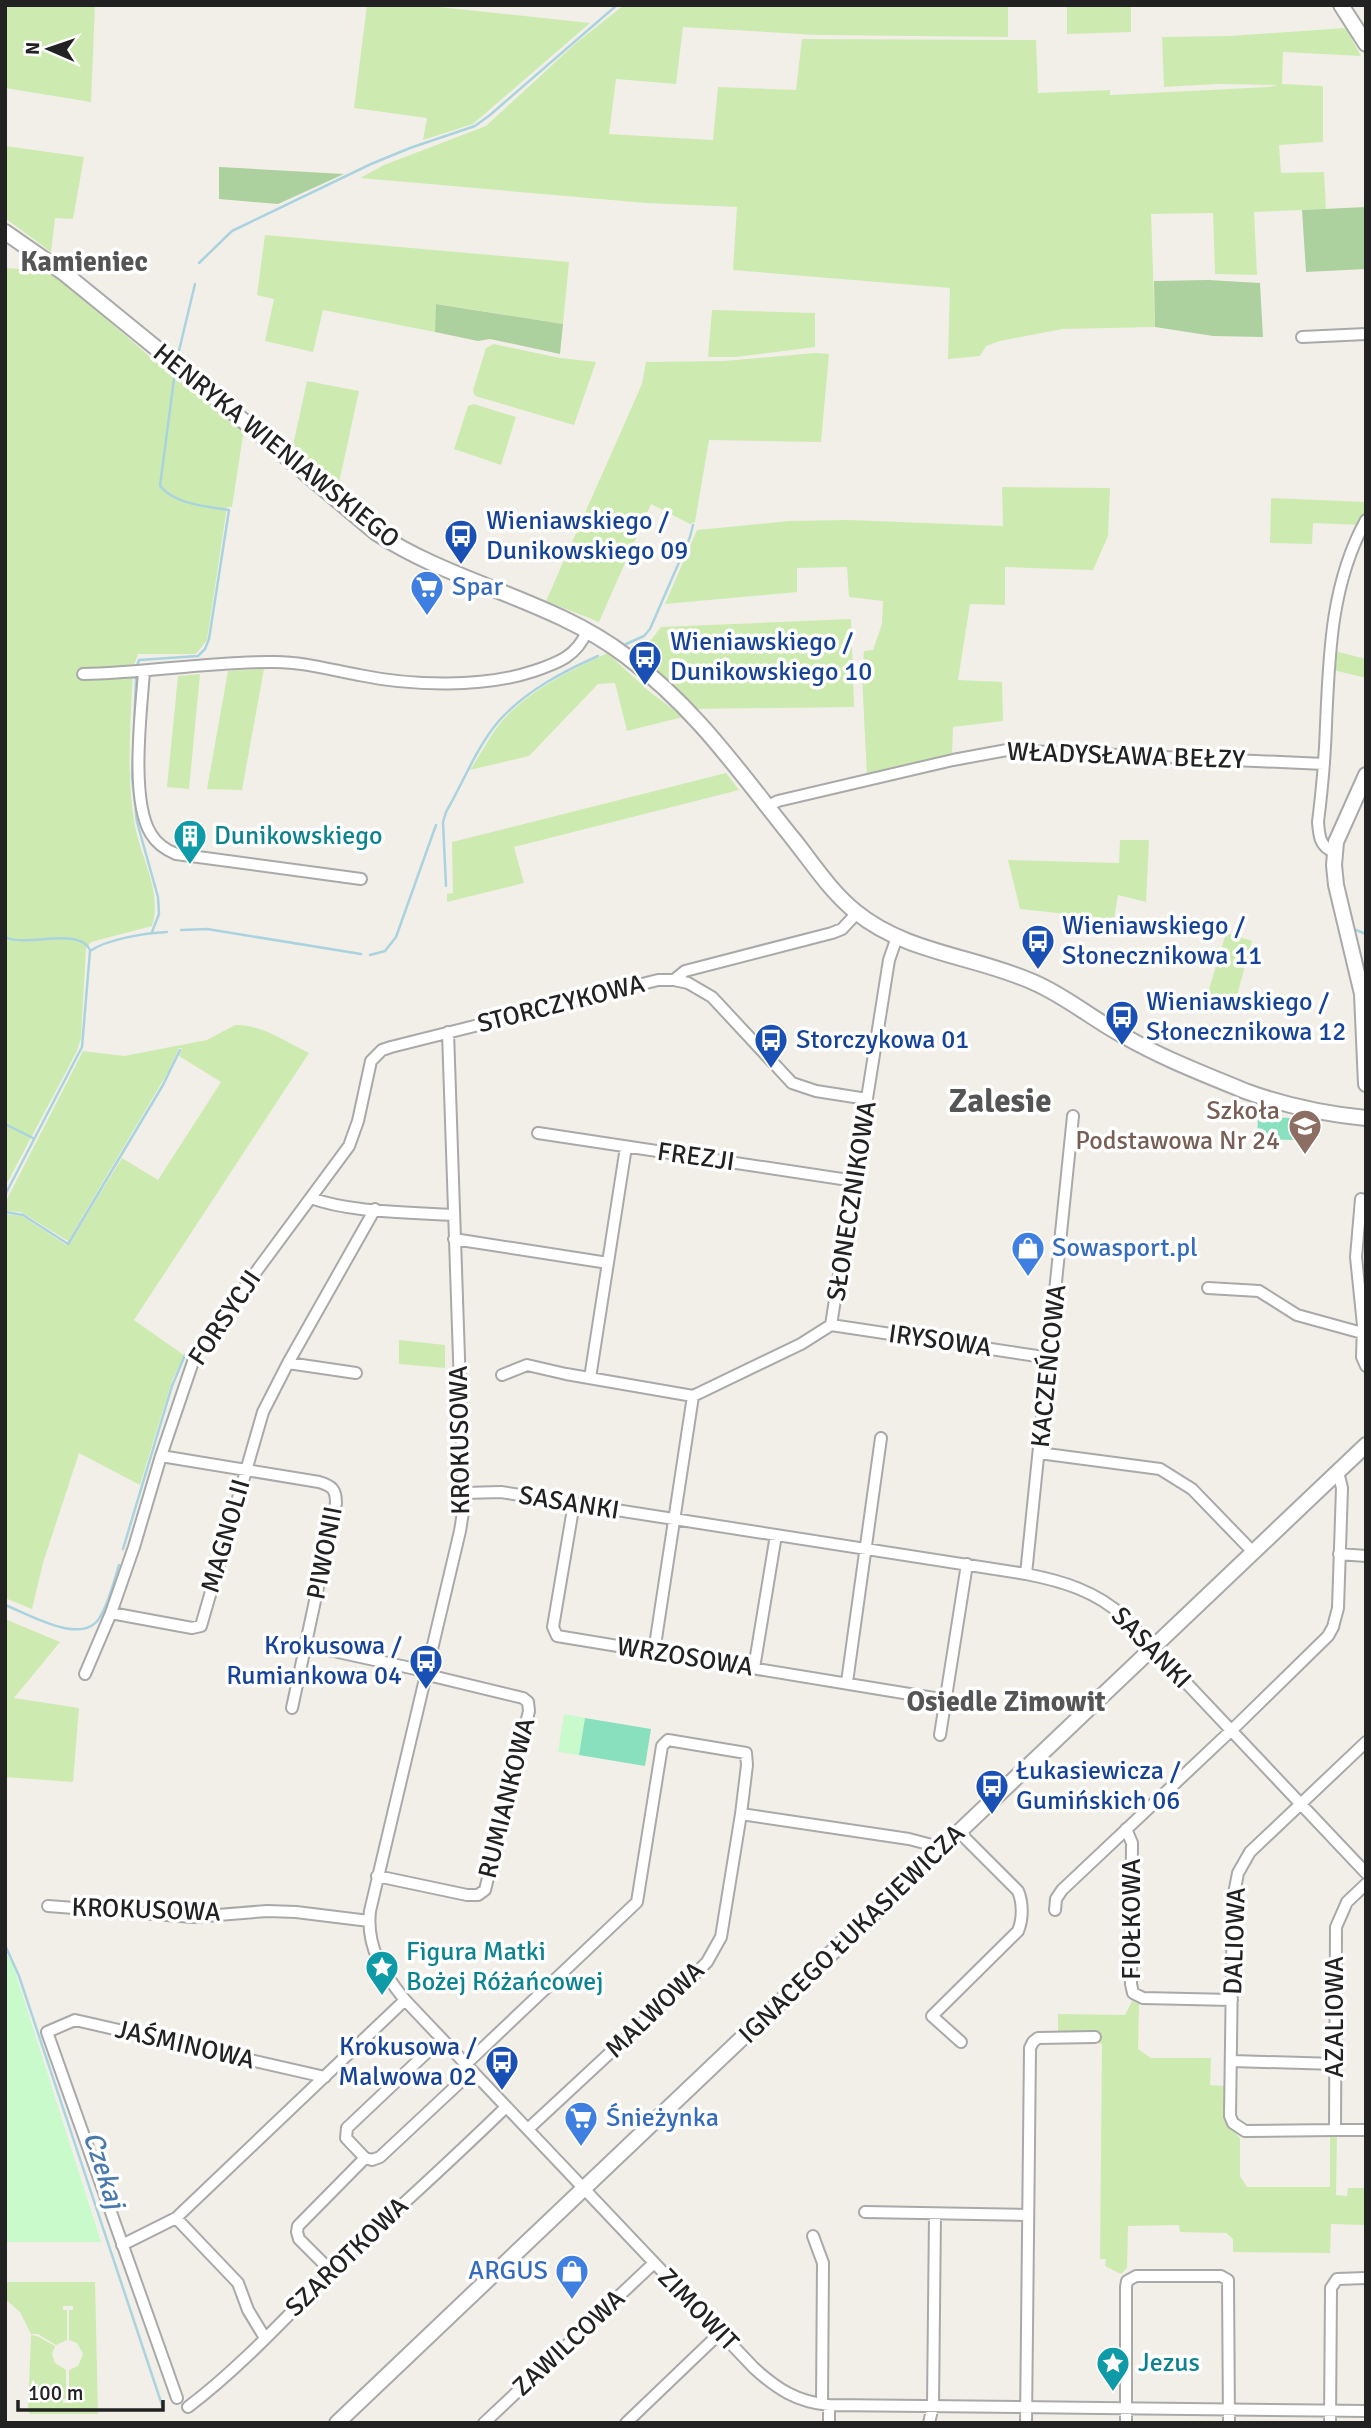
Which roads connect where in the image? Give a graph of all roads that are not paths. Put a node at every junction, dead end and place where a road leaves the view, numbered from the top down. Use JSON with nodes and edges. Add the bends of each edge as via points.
{"nodes":[{"id":1,"x":1342,"y":5,"type":"edge"},
{"id":2,"x":1366,"y":44,"type":"edge"},
{"id":3,"x":5,"y":232,"type":"edge"},
{"id":4,"x":1366,"y":334,"type":"edge"},
{"id":5,"x":1302,"y":338,"type":"dead end"},
{"id":6,"x":1366,"y":520,"type":"edge"},
{"id":7,"x":587,"y":631,"type":"junction"},
{"id":8,"x":144,"y":672,"type":"junction"},
{"id":9,"x":83,"y":674,"type":"dead end"},
{"id":10,"x":1324,"y":764,"type":"junction"},
{"id":11,"x":1366,"y":775,"type":"edge"},
{"id":12,"x":768,"y":807,"type":"junction"},
{"id":13,"x":1334,"y":852,"type":"junction"},
{"id":14,"x":361,"y":879,"type":"dead end"},
{"id":15,"x":857,"y":913,"type":"junction"},
{"id":16,"x":897,"y":937,"type":"junction"},
{"id":17,"x":674,"y":980,"type":"junction"},
{"id":18,"x":448,"y":1032,"type":"junction"},
{"id":19,"x":1365,"y":1036,"type":"edge"},
{"id":20,"x":1366,"y":1084,"type":"edge"},
{"id":21,"x":867,"y":1099,"type":"junction"},
{"id":22,"x":1073,"y":1116,"type":"dead end"},
{"id":23,"x":1366,"y":1118,"type":"edge"},
{"id":24,"x":538,"y":1133,"type":"dead end"},
{"id":25,"x":626,"y":1147,"type":"junction"},
{"id":26,"x":855,"y":1181,"type":"junction"},
{"id":27,"x":311,"y":1198,"type":"junction"},
{"id":28,"x":1361,"y":1199,"type":"dead end"},
{"id":29,"x":375,"y":1209,"type":"junction"},
{"id":30,"x":454,"y":1215,"type":"junction"},
{"id":31,"x":454,"y":1239,"type":"junction"},
{"id":32,"x":608,"y":1263,"type":"junction"},
{"id":33,"x":1208,"y":1289,"type":"dead end"},
{"id":34,"x":831,"y":1325,"type":"junction"},
{"id":35,"x":1364,"y":1334,"type":"edge"},
{"id":36,"x":1050,"y":1357,"type":"junction"},
{"id":37,"x":288,"y":1363,"type":"junction"},
{"id":38,"x":1366,"y":1366,"type":"edge"},
{"id":39,"x":356,"y":1373,"type":"dead end"},
{"id":40,"x":502,"y":1375,"type":"dead end"},
{"id":41,"x":590,"y":1378,"type":"junction"},
{"id":42,"x":693,"y":1396,"type":"junction"},
{"id":43,"x":881,"y":1438,"type":"dead end"},
{"id":44,"x":1366,"y":1445,"type":"edge"},
{"id":45,"x":1039,"y":1453,"type":"junction"},
{"id":46,"x":161,"y":1456,"type":"junction"},
{"id":47,"x":244,"y":1470,"type":"junction"},
{"id":48,"x":1338,"y":1472,"type":"junction"},
{"id":49,"x":464,"y":1493,"type":"junction"},
{"id":50,"x":573,"y":1503,"type":"junction"},
{"id":51,"x":674,"y":1519,"type":"junction"},
{"id":52,"x":776,"y":1535,"type":"junction"},
{"id":53,"x":866,"y":1548,"type":"junction"},
{"id":54,"x":1253,"y":1552,"type":"junction"},
{"id":55,"x":1339,"y":1555,"type":"junction"},
{"id":56,"x":1366,"y":1556,"type":"edge"},
{"id":57,"x":967,"y":1564,"type":"junction"},
{"id":58,"x":1026,"y":1574,"type":"junction"},
{"id":59,"x":111,"y":1614,"type":"junction"},
{"id":60,"x":306,"y":1644,"type":"junction"},
{"id":61,"x":1152,"y":1648,"type":"junction"},
{"id":62,"x":654,"y":1652,"type":"junction"},
{"id":63,"x":754,"y":1668,"type":"junction"},
{"id":64,"x":425,"y":1673,"type":"junction"},
{"id":65,"x":85,"y":1674,"type":"dead end"},
{"id":66,"x":847,"y":1682,"type":"junction"},
{"id":67,"x":946,"y":1700,"type":"junction"},
{"id":68,"x":292,"y":1708,"type":"dead end"},
{"id":69,"x":1231,"y":1731,"type":"junction"},
{"id":70,"x":940,"y":1735,"type":"dead end"},
{"id":71,"x":1366,"y":1742,"type":"edge"},
{"id":72,"x":1301,"y":1805,"type":"junction"},
{"id":73,"x":741,"y":1814,"type":"junction"},
{"id":74,"x":1126,"y":1829,"type":"junction"},
{"id":75,"x":959,"y":1832,"type":"junction"},
{"id":76,"x":938,"y":1852,"type":"junction"},
{"id":77,"x":1366,"y":1873,"type":"edge"},
{"id":78,"x":377,"y":1876,"type":"junction"},
{"id":79,"x":1366,"y":1884,"type":"edge"},
{"id":80,"x":48,"y":1906,"type":"dead end"},
{"id":81,"x":1055,"y":1910,"type":"dead end"},
{"id":82,"x":369,"y":1921,"type":"junction"},
{"id":83,"x":405,"y":2000,"type":"junction"},
{"id":84,"x":1232,"y":2000,"type":"junction"},
{"id":85,"x":1095,"y":2038,"type":"dead end"},
{"id":86,"x":441,"y":2039,"type":"junction"},
{"id":87,"x":961,"y":2042,"type":"dead end"},
{"id":88,"x":1232,"y":2061,"type":"junction"},
{"id":89,"x":1336,"y":2064,"type":"junction"},
{"id":90,"x":469,"y":2068,"type":"junction"},
{"id":91,"x":325,"y":2077,"type":"junction"},
{"id":92,"x":506,"y":2107,"type":"junction"},
{"id":93,"x":528,"y":2129,"type":"junction"},
{"id":94,"x":1335,"y":2130,"type":"junction"},
{"id":95,"x":1366,"y":2130,"type":"edge"},
{"id":96,"x":365,"y":2158,"type":"junction"},
{"id":97,"x":584,"y":2189,"type":"junction"},
{"id":98,"x":865,"y":2212,"type":"dead end"},
{"id":99,"x":935,"y":2214,"type":"junction"},
{"id":100,"x":1028,"y":2215,"type":"junction"},
{"id":101,"x":176,"y":2218,"type":"junction"},
{"id":102,"x":813,"y":2236,"type":"dead end"},
{"id":103,"x":122,"y":2245,"type":"junction"},
{"id":104,"x":654,"y":2263,"type":"junction"},
{"id":105,"x":332,"y":2272,"type":"junction"},
{"id":106,"x":1366,"y":2278,"type":"edge"},
{"id":107,"x":720,"y":2333,"type":"junction"},
{"id":108,"x":265,"y":2338,"type":"junction"},
{"id":109,"x":177,"y":2398,"type":"dead end"},
{"id":110,"x":825,"y":2404,"type":"junction"},
{"id":111,"x":933,"y":2406,"type":"junction"},
{"id":112,"x":188,"y":2407,"type":"dead end"},
{"id":113,"x":1026,"y":2407,"type":"junction"},
{"id":114,"x":1125,"y":2409,"type":"junction"},
{"id":115,"x":1229,"y":2410,"type":"junction"},
{"id":116,"x":1330,"y":2410,"type":"junction"},
{"id":117,"x":1366,"y":2411,"type":"edge"},
{"id":118,"x":337,"y":2423,"type":"edge"},
{"id":119,"x":484,"y":2423,"type":"edge"},
{"id":120,"x":626,"y":2423,"type":"edge"},
{"id":121,"x":829,"y":2423,"type":"edge"},
{"id":122,"x":929,"y":2423,"type":"edge"},
{"id":123,"x":1026,"y":2423,"type":"edge"},
{"id":124,"x":1126,"y":2423,"type":"edge"},
{"id":125,"x":1229,"y":2423,"type":"edge"},
{"id":126,"x":1330,"y":2423,"type":"edge"}],
"edges":[{"from":1,"to":2,"type":"street"},
{"from":3,"to":7,"type":"street","name":"HENRYKA WIENIAWSKIEGO","via":[[64,273],[395,546]]},
{"from":4,"to":5,"type":"street"},
{"from":6,"to":10,"type":"street","via":[[1339,583],[1327,678]]},
{"from":7,"to":8,"type":"street","via":[[575,652],[554,664],[476,682],[374,678],[274,662]]},
{"from":7,"to":12,"type":"street","name":"HENRYKA WIENIAWSKIEGO","via":[[626,655],[680,702]]},
{"from":8,"to":9,"type":"street"},
{"from":8,"to":14,"type":"street","via":[[139,779],[145,823],[156,841],[176,854]]},
{"from":10,"to":12,"type":"street","name":"WŁADYSŁAWA BEŁZY","via":[[1007,750],[778,801]]},
{"from":10,"to":13,"type":"street","via":[[1319,832],[1327,850]]},
{"from":11,"to":13,"type":"street"},
{"from":12,"to":15,"type":"street","name":"HENRYKA WIENIAWSKIEGO"},
{"from":13,"to":19,"type":"street","via":[[1336,885],[1362,994]]},
{"from":15,"to":16,"type":"street","name":"HENRYKA WIENIAWSKIEGO"},
{"from":15,"to":17,"type":"street","name":"STORCZYKOWA","via":[[832,933],[685,971]]},
{"from":16,"to":21,"type":"street","name":"SŁONECZNIKOWA"},
{"from":16,"to":23,"type":"street","name":"HENRYKA WIENIAWSKIEGO","via":[[1031,981],[1126,1038],[1245,1091]]},
{"from":17,"to":18,"type":"street","name":"STORCZYKOWA","via":[[618,989]]},
{"from":17,"to":21,"type":"street","name":"STORCZYKOWA","via":[[710,996],[792,1083]]},
{"from":18,"to":27,"type":"street","name":"FORSYCJI","via":[[376,1055],[349,1146]]},
{"from":18,"to":30,"type":"street","name":"KROKUSOWA"},
{"from":19,"to":20,"type":"street"},
{"from":21,"to":26,"type":"street","name":"SŁONECZNIKOWA"},
{"from":22,"to":36,"type":"street","name":"KACZEŃCOWA"},
{"from":24,"to":25,"type":"street","name":"FREZJI"},
{"from":25,"to":26,"type":"street","name":"FREZJI"},
{"from":25,"to":32,"type":"street"},
{"from":26,"to":34,"type":"street","name":"SŁONECZNIKOWA"},
{"from":27,"to":29,"type":"street"},
{"from":27,"to":46,"type":"street","name":"FORSYCJI","via":[[202,1342]]},
{"from":28,"to":35,"type":"street","via":[[1356,1257]]},
{"from":29,"to":30,"type":"street"},
{"from":29,"to":37,"type":"street","name":"MAGNOLII"},
{"from":30,"to":31,"type":"street","name":"KROKUSOWA"},
{"from":31,"to":32,"type":"street"},
{"from":31,"to":49,"type":"street","name":"KROKUSOWA"},
{"from":32,"to":41,"type":"street"},
{"from":33,"to":35,"type":"street","via":[[1259,1291],[1297,1315]]},
{"from":34,"to":36,"type":"street","name":"IRYSOWA"},
{"from":34,"to":42,"type":"street","name":"SŁONECZNIKOWA"},
{"from":35,"to":38,"type":"street"},
{"from":36,"to":45,"type":"street","name":"KACZEŃCOWA"},
{"from":37,"to":39,"type":"street"},
{"from":37,"to":47,"type":"street","name":"MAGNOLII","via":[[263,1412]]},
{"from":40,"to":41,"type":"street","via":[[527,1365]]},
{"from":41,"to":42,"type":"street"},
{"from":42,"to":51,"type":"street"},
{"from":43,"to":53,"type":"street"},
{"from":44,"to":48,"type":"street","name":"IGNACEGO ŁUKASIEWICZA"},
{"from":45,"to":54,"type":"street","via":[[1160,1469],[1187,1485]]},
{"from":45,"to":58,"type":"street","name":"KACZEŃCOWA"},
{"from":46,"to":47,"type":"street","name":"PIWONII"},
{"from":46,"to":59,"type":"street","name":"FORSYCJI"},
{"from":47,"to":59,"type":"street","name":"MAGNOLII","via":[[201,1626]]},
{"from":47,"to":60,"type":"street","name":"PIWONII","via":[[319,1482],[336,1492]]},
{"from":48,"to":54,"type":"street","name":"IGNACEGO ŁUKASIEWICZA"},
{"from":48,"to":55,"type":"street","name":"FIOŁKOWA","via":[[1342,1488]]},
{"from":49,"to":50,"type":"street","name":"SASANKI","via":[[501,1492]]},
{"from":49,"to":64,"type":"street","name":"KROKUSOWA","via":[[460,1531]]},
{"from":50,"to":51,"type":"street","name":"SASANKI"},
{"from":50,"to":62,"type":"street","name":"WRZOSOWA","via":[[555,1634]]},
{"from":51,"to":52,"type":"street","name":"SASANKI"},
{"from":51,"to":62,"type":"street"},
{"from":52,"to":53,"type":"street","name":"SASANKI"},
{"from":52,"to":63,"type":"street"},
{"from":53,"to":57,"type":"street","name":"SASANKI"},
{"from":53,"to":66,"type":"street"},
{"from":54,"to":61,"type":"street","name":"IGNACEGO ŁUKASIEWICZA"},
{"from":55,"to":56,"type":"street"},
{"from":55,"to":69,"type":"street","name":"FIOŁKOWA","via":[[1338,1608],[1328,1636]]},
{"from":57,"to":58,"type":"street","name":"SASANKI"},
{"from":57,"to":67,"type":"street"},
{"from":58,"to":61,"type":"street","name":"SASANKI","via":[[1096,1596]]},
{"from":59,"to":65,"type":"street","name":"FORSYCJI"},
{"from":60,"to":64,"type":"street"},
{"from":60,"to":68,"type":"street","name":"PIWONII"},
{"from":61,"to":69,"type":"street","name":"SASANKI"},
{"from":61,"to":75,"type":"street","name":"IGNACEGO ŁUKASIEWICZA"},
{"from":62,"to":63,"type":"street","name":"WRZOSOWA"},
{"from":63,"to":66,"type":"street","name":"WRZOSOWA"},
{"from":64,"to":78,"type":"street","name":"KROKUSOWA"},
{"from":64,"to":78,"type":"street","name":"RUMIANKOWA","via":[[528,1702],[516,1765],[487,1885],[481,1893],[467,1895]]},
{"from":66,"to":67,"type":"street","name":"WRZOSOWA"},
{"from":67,"to":70,"type":"street"},
{"from":69,"to":72,"type":"street","name":"SASANKI"},
{"from":69,"to":74,"type":"street","name":"FIOŁKOWA"},
{"from":71,"to":72,"type":"street","name":"DALIOWA"},
{"from":72,"to":77,"type":"street","name":"SASANKI"},
{"from":72,"to":84,"type":"street","name":"DALIOWA","via":[[1250,1852],[1238,1873],[1233,1899]]},
{"from":73,"to":76,"type":"street","via":[[909,1839]]},
{"from":73,"to":90,"type":"street","via":[[746,1753],[664,1742],[637,1902]]},
{"from":73,"to":93,"type":"street","name":"MALWOWA","via":[[725,1922],[715,1950]]},
{"from":74,"to":81,"type":"street","name":"FIOŁKOWA","via":[[1062,1890]]},
{"from":74,"to":84,"type":"street","name":"FIOŁKOWA","via":[[1132,1843],[1133,1993],[1143,1998]]},
{"from":75,"to":76,"type":"street","name":"IGNACEGO ŁUKASIEWICZA"},
{"from":75,"to":87,"type":"street","via":[[1021,1900],[1020,1926],[1015,1934],[932,2016]]},
{"from":76,"to":97,"type":"street","name":"IGNACEGO ŁUKASIEWICZA"},
{"from":78,"to":82,"type":"street","name":"KROKUSOWA"},
{"from":79,"to":89,"type":"street","name":"AZALIOWA","via":[[1347,1902],[1336,1927]]},
{"from":80,"to":82,"type":"street","name":"KROKUSOWA","via":[[194,1917],[296,1912]]},
{"from":82,"to":83,"type":"street","name":"KROKUSOWA","via":[[376,1956]]},
{"from":83,"to":86,"type":"street","name":"KROKUSOWA"},
{"from":83,"to":91,"type":"street"},
{"from":84,"to":88,"type":"street","name":"DALIOWA"},
{"from":85,"to":100,"type":"street","via":[[1038,2038],[1031,2045]]},
{"from":86,"to":90,"type":"street","name":"KROKUSOWA"},
{"from":86,"to":96,"type":"street","via":[[347,2128],[346,2138]]},
{"from":88,"to":89,"type":"street"},
{"from":88,"to":94,"type":"street","name":"DALIOWA","via":[[1230,2116],[1239,2128]]},
{"from":89,"to":94,"type":"street","name":"AZALIOWA"},
{"from":90,"to":92,"type":"street","name":"KROKUSOWA"},
{"from":90,"to":96,"type":"street","via":[[380,2157]]},
{"from":91,"to":101,"type":"street"},
{"from":91,"to":103,"type":"street","name":"JAŚMINOWA","via":[[75,2020],[47,2032]]},
{"from":92,"to":93,"type":"street","name":"KROKUSOWA"},
{"from":92,"to":105,"type":"street","name":"SZAROTKOWA"},
{"from":93,"to":97,"type":"street","name":"KROKUSOWA"},
{"from":94,"to":95,"type":"street"},
{"from":96,"to":105,"type":"street","via":[[297,2229],[299,2239]]},
{"from":97,"to":104,"type":"street","name":"ZIMOWIT"},
{"from":97,"to":118,"type":"street","name":"IGNACEGO ŁUKASIEWICZA"},
{"from":98,"to":99,"type":"street"},
{"from":99,"to":100,"type":"street"},
{"from":99,"to":111,"type":"street"},
{"from":100,"to":113,"type":"street"},
{"from":101,"to":103,"type":"street"},
{"from":101,"to":108,"type":"street","via":[[238,2283]]},
{"from":102,"to":110,"type":"street","via":[[823,2263]]},
{"from":103,"to":109,"type":"street"},
{"from":104,"to":107,"type":"street","name":"ZIMOWIT"},
{"from":104,"to":119,"type":"street","name":"ZAWILCOWA"},
{"from":105,"to":108,"type":"street","name":"SZAROTKOWA"},
{"from":106,"to":116,"type":"street","via":[[1337,2279],[1331,2288]]},
{"from":107,"to":110,"type":"street","name":"ZIMOWIT","via":[[780,2390],[806,2402]]},
{"from":107,"to":120,"type":"street"},
{"from":108,"to":112,"type":"street","name":"SZAROTKOWA"},
{"from":110,"to":111,"type":"street","name":"ZIMOWIT"},
{"from":110,"to":121,"type":"street"},
{"from":111,"to":113,"type":"street","name":"ZIMOWIT"},
{"from":111,"to":122,"type":"street"},
{"from":113,"to":114,"type":"street","name":"ZIMOWIT"},
{"from":113,"to":123,"type":"street"},
{"from":114,"to":115,"type":"street","name":"ZIMOWIT"},
{"from":114,"to":115,"type":"street","via":[[1127,2281],[1136,2276],[1220,2276],[1230,2285]]},
{"from":114,"to":124,"type":"street"},
{"from":115,"to":116,"type":"street","name":"ZIMOWIT"},
{"from":115,"to":125,"type":"street"},
{"from":116,"to":117,"type":"street","name":"ZIMOWIT"},
{"from":116,"to":126,"type":"street"}]}
